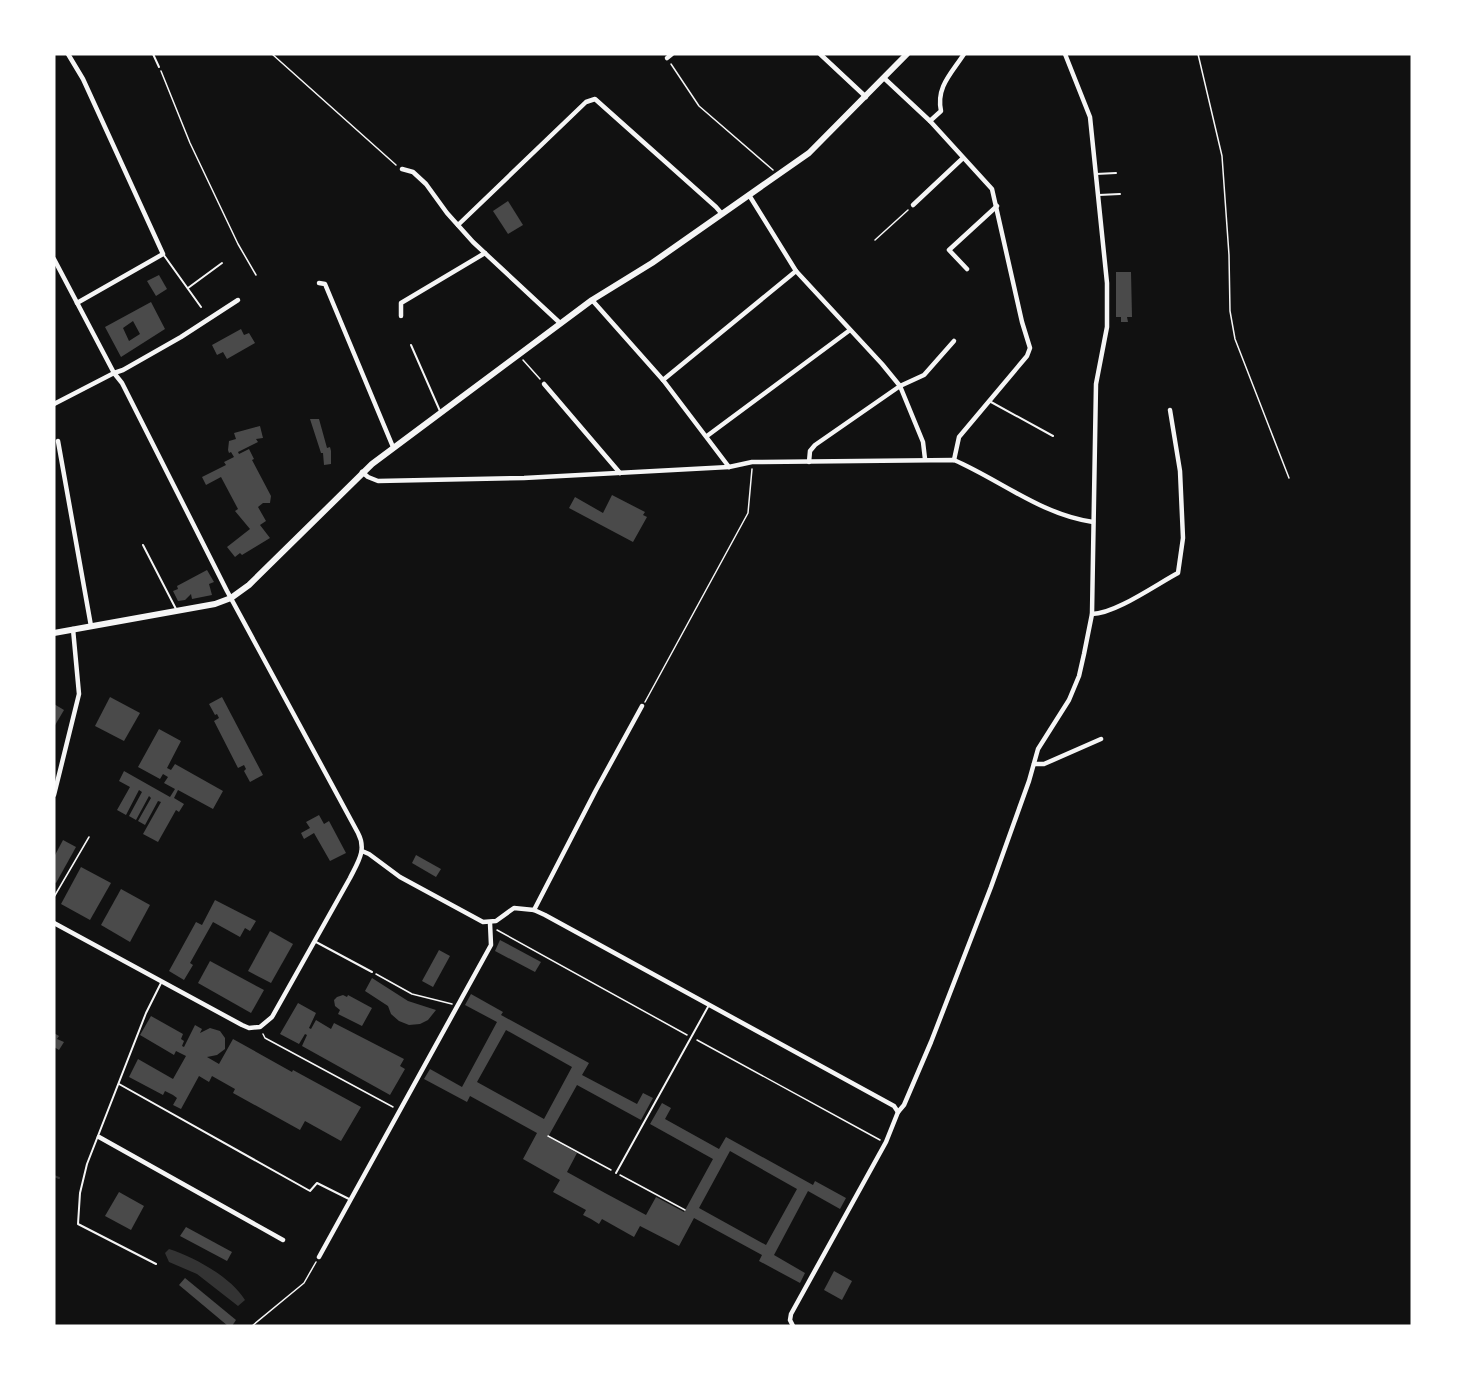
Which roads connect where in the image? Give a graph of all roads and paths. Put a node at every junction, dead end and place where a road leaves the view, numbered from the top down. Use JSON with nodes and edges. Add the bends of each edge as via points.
{"nodes":[{"id":1,"x":68,"y":54,"type":"edge"},
{"id":2,"x":153,"y":54,"type":"edge"},
{"id":3,"x":272,"y":54,"type":"edge"},
{"id":4,"x":672,"y":54,"type":"edge"},
{"id":5,"x":820,"y":54,"type":"edge"},
{"id":6,"x":907,"y":54,"type":"edge"},
{"id":7,"x":964,"y":54,"type":"edge"},
{"id":8,"x":1065,"y":54,"type":"edge"},
{"id":9,"x":1198,"y":54,"type":"edge"},
{"id":10,"x":667,"y":58,"type":"joint"},
{"id":11,"x":159,"y":67,"type":"joint"},
{"id":12,"x":884,"y":78,"type":"junction"},
{"id":13,"x":866,"y":97,"type":"junction"},
{"id":14,"x":930,"y":121,"type":"junction"},
{"id":15,"x":963,"y":158,"type":"junction"},
{"id":16,"x":402,"y":169,"type":"joint"},
{"id":17,"x":1116,"y":173,"type":"dead end"},
{"id":18,"x":1096,"y":174,"type":"junction"},
{"id":19,"x":778,"y":175,"type":"junction"},
{"id":20,"x":1120,"y":194,"type":"dead end"},
{"id":21,"x":749,"y":195,"type":"junction"},
{"id":22,"x":1098,"y":195,"type":"junction"},
{"id":23,"x":913,"y":205,"type":"joint"},
{"id":24,"x":997,"y":206,"type":"junction"},
{"id":25,"x":722,"y":214,"type":"junction"},
{"id":26,"x":458,"y":225,"type":"junction"},
{"id":27,"x":875,"y":240,"type":"dead end"},
{"id":28,"x":485,"y":253,"type":"junction"},
{"id":29,"x":163,"y":254,"type":"junction"},
{"id":30,"x":54,"y":259,"type":"edge"},
{"id":31,"x":222,"y":263,"type":"dead end"},
{"id":32,"x":967,"y":269,"type":"dead end"},
{"id":33,"x":796,"y":271,"type":"junction"},
{"id":34,"x":256,"y":275,"type":"dead end"},
{"id":35,"x":319,"y":283,"type":"dead end"},
{"id":36,"x":188,"y":288,"type":"junction"},
{"id":37,"x":238,"y":300,"type":"dead end"},
{"id":38,"x":592,"y":300,"type":"junction"},
{"id":39,"x":77,"y":303,"type":"junction"},
{"id":40,"x":201,"y":307,"type":"dead end"},
{"id":41,"x":401,"y":316,"type":"dead end"},
{"id":42,"x":560,"y":323,"type":"junction"},
{"id":43,"x":850,"y":330,"type":"junction"},
{"id":44,"x":954,"y":341,"type":"dead end"},
{"id":45,"x":411,"y":345,"type":"dead end"},
{"id":46,"x":516,"y":356,"type":"junction"},
{"id":47,"x":114,"y":373,"type":"junction"},
{"id":48,"x":663,"y":380,"type":"junction"},
{"id":49,"x":544,"y":384,"type":"joint"},
{"id":50,"x":900,"y":386,"type":"junction"},
{"id":51,"x":988,"y":400,"type":"junction"},
{"id":52,"x":54,"y":404,"type":"edge"},
{"id":53,"x":1170,"y":410,"type":"dead end"},
{"id":54,"x":440,"y":411,"type":"junction"},
{"id":55,"x":707,"y":436,"type":"junction"},
{"id":56,"x":1053,"y":436,"type":"dead end"},
{"id":57,"x":58,"y":441,"type":"dead end"},
{"id":58,"x":393,"y":447,"type":"junction"},
{"id":59,"x":925,"y":459,"type":"junction"},
{"id":60,"x":954,"y":460,"type":"junction"},
{"id":61,"x":752,"y":462,"type":"junction"},
{"id":62,"x":809,"y":462,"type":"junction"},
{"id":63,"x":729,"y":467,"type":"junction"},
{"id":64,"x":362,"y":472,"type":"junction"},
{"id":65,"x":620,"y":473,"type":"junction"},
{"id":66,"x":1289,"y":478,"type":"dead end"},
{"id":67,"x":1093,"y":522,"type":"junction"},
{"id":68,"x":143,"y":545,"type":"dead end"},
{"id":69,"x":231,"y":598,"type":"junction"},
{"id":70,"x":177,"y":611,"type":"junction"},
{"id":71,"x":1092,"y":614,"type":"junction"},
{"id":72,"x":91,"y":626,"type":"junction"},
{"id":73,"x":73,"y":629,"type":"junction"},
{"id":74,"x":54,"y":633,"type":"edge"},
{"id":75,"x":642,"y":706,"type":"joint"},
{"id":76,"x":1101,"y":739,"type":"dead end"},
{"id":77,"x":1034,"y":764,"type":"junction"},
{"id":78,"x":54,"y":795,"type":"edge"},
{"id":79,"x":89,"y":837,"type":"dead end"},
{"id":80,"x":362,"y":851,"type":"junction"},
{"id":81,"x":54,"y":897,"type":"edge"},
{"id":82,"x":534,"y":910,"type":"junction"},
{"id":83,"x":54,"y":923,"type":"edge"},
{"id":84,"x":490,"y":923,"type":"junction"},
{"id":85,"x":315,"y":941,"type":"junction"},
{"id":86,"x":372,"y":972,"type":"joint"},
{"id":87,"x":162,"y":981,"type":"junction"},
{"id":88,"x":459,"y":1005,"type":"junction"},
{"id":89,"x":709,"y":1005,"type":"junction"},
{"id":90,"x":260,"y":1027,"type":"junction"},
{"id":91,"x":119,"y":1084,"type":"junction"},
{"id":92,"x":400,"y":1111,"type":"junction"},
{"id":93,"x":898,"y":1112,"type":"junction"},
{"id":94,"x":99,"y":1137,"type":"junction"},
{"id":95,"x":616,"y":1173,"type":"dead end"},
{"id":96,"x":351,"y":1200,"type":"junction"},
{"id":97,"x":680,"y":1208,"type":"dead end"},
{"id":98,"x":685,"y":1210,"type":"dead end"},
{"id":99,"x":283,"y":1240,"type":"dead end"},
{"id":100,"x":319,"y":1257,"type":"joint"},
{"id":101,"x":156,"y":1264,"type":"dead end"},
{"id":102,"x":790,"y":1324,"type":"edge"},
{"id":103,"x":252,"y":1326,"type":"edge"}],
"edges":[{"from":1,"to":29,"type":"street"},
{"from":2,"to":11,"type":"lane"},
{"from":3,"to":16,"type":"path"},
{"from":4,"to":10,"type":"street"},
{"from":5,"to":13,"type":"street"},
{"from":6,"to":12,"type":"street"},
{"from":7,"to":14,"type":"street","via":[[941,88],[941,111]]},
{"from":8,"to":18,"type":"street","via":[[1090,117]]},
{"from":9,"to":66,"type":"path","via":[[1222,156],[1230,311],[1235,339]]},
{"from":10,"to":19,"type":"path","via":[[699,106]]},
{"from":11,"to":34,"type":"path","via":[[190,144]]},
{"from":12,"to":13,"type":"street"},
{"from":12,"to":14,"type":"street"},
{"from":13,"to":19,"type":"street","via":[[817,147]]},
{"from":14,"to":15,"type":"street"},
{"from":15,"to":23,"type":"street"},
{"from":15,"to":24,"type":"street","via":[[992,189]]},
{"from":16,"to":26,"type":"street","via":[[413,172],[426,184]]},
{"from":17,"to":18,"type":"lane"},
{"from":18,"to":22,"type":"street"},
{"from":19,"to":21,"type":"street"},
{"from":20,"to":22,"type":"lane"},
{"from":21,"to":25,"type":"street"},
{"from":21,"to":33,"type":"street"},
{"from":22,"to":67,"type":"street","via":[[1107,327],[1096,384]]},
{"from":23,"to":27,"type":"path"},
{"from":24,"to":32,"type":"street","via":[[949,250]]},
{"from":24,"to":51,"type":"street","via":[[1029,348],[1028,356]]},
{"from":25,"to":26,"type":"street","via":[[595,99],[586,102]]},
{"from":25,"to":38,"type":"street"},
{"from":26,"to":28,"type":"street"},
{"from":28,"to":41,"type":"street","via":[[401,303]]},
{"from":28,"to":42,"type":"street"},
{"from":29,"to":36,"type":"lane"},
{"from":29,"to":39,"type":"street"},
{"from":30,"to":39,"type":"street"},
{"from":31,"to":36,"type":"lane"},
{"from":33,"to":43,"type":"street"},
{"from":33,"to":48,"type":"street"},
{"from":35,"to":58,"type":"street","via":[[326,284]]},
{"from":36,"to":40,"type":"lane"},
{"from":37,"to":47,"type":"street"},
{"from":38,"to":42,"type":"street"},
{"from":38,"to":48,"type":"street"},
{"from":39,"to":47,"type":"street"},
{"from":42,"to":46,"type":"street"},
{"from":43,"to":50,"type":"street"},
{"from":43,"to":55,"type":"street"},
{"from":44,"to":50,"type":"street","via":[[924,375]]},
{"from":45,"to":54,"type":"lane"},
{"from":46,"to":49,"type":"path"},
{"from":46,"to":54,"type":"street"},
{"from":47,"to":52,"type":"street"},
{"from":47,"to":69,"type":"street"},
{"from":48,"to":55,"type":"street"},
{"from":49,"to":65,"type":"street"},
{"from":50,"to":59,"type":"street","via":[[923,442]]},
{"from":50,"to":62,"type":"street","via":[[815,445]]},
{"from":51,"to":56,"type":"lane"},
{"from":51,"to":60,"type":"street","via":[[959,437]]},
{"from":53,"to":71,"type":"street","via":[[1180,471],[1183,537],[1178,573],[1116,608]]},
{"from":54,"to":58,"type":"street"},
{"from":55,"to":63,"type":"street"},
{"from":57,"to":72,"type":"street"},
{"from":58,"to":64,"type":"street"},
{"from":59,"to":60,"type":"street"},
{"from":59,"to":62,"type":"street"},
{"from":60,"to":67,"type":"street","via":[[1054,512]]},
{"from":61,"to":62,"type":"street"},
{"from":61,"to":63,"type":"street"},
{"from":61,"to":75,"type":"path","via":[[747,513]]},
{"from":63,"to":65,"type":"street"},
{"from":64,"to":65,"type":"street","via":[[378,481]]},
{"from":64,"to":69,"type":"street","via":[[264,571]]},
{"from":67,"to":71,"type":"street"},
{"from":68,"to":70,"type":"lane"},
{"from":69,"to":70,"type":"street"},
{"from":69,"to":80,"type":"street","via":[[358,833]]},
{"from":70,"to":72,"type":"street"},
{"from":71,"to":77,"type":"street","via":[[1079,676],[1069,700],[1038,749]]},
{"from":72,"to":73,"type":"street"},
{"from":73,"to":74,"type":"street"},
{"from":73,"to":78,"type":"street","via":[[79,693]]},
{"from":75,"to":82,"type":"street"},
{"from":76,"to":77,"type":"street","via":[[1044,764]]},
{"from":77,"to":93,"type":"street","via":[[967,951]]},
{"from":79,"to":81,"type":"path"},
{"from":80,"to":84,"type":"street","via":[[411,883]]},
{"from":80,"to":85,"type":"street"},
{"from":82,"to":84,"type":"street","via":[[514,908]]},
{"from":82,"to":89,"type":"street"},
{"from":83,"to":87,"type":"street"},
{"from":84,"to":88,"type":"street","via":[[491,945]]},
{"from":85,"to":86,"type":"lane"},
{"from":85,"to":90,"type":"street","via":[[272,1017]]},
{"from":86,"to":88,"type":"path","via":[[412,994]]},
{"from":87,"to":90,"type":"street","via":[[242,1025]]},
{"from":87,"to":91,"type":"lane"},
{"from":88,"to":92,"type":"street"},
{"from":89,"to":93,"type":"street","via":[[894,1106]]},
{"from":89,"to":95,"type":"lane"},
{"from":90,"to":92,"type":"path","via":[[265,1038]]},
{"from":91,"to":94,"type":"lane"},
{"from":91,"to":96,"type":"lane","via":[[310,1191],[317,1184]]},
{"from":92,"to":96,"type":"street"},
{"from":93,"to":102,"type":"street","via":[[886,1142],[791,1314]]},
{"from":94,"to":99,"type":"street"},
{"from":94,"to":101,"type":"lane","via":[[87,1164],[78,1224]]},
{"from":96,"to":100,"type":"street"},
{"from":97,"to":98,"type":"path"},
{"from":100,"to":103,"type":"path","via":[[304,1283]]}]}
